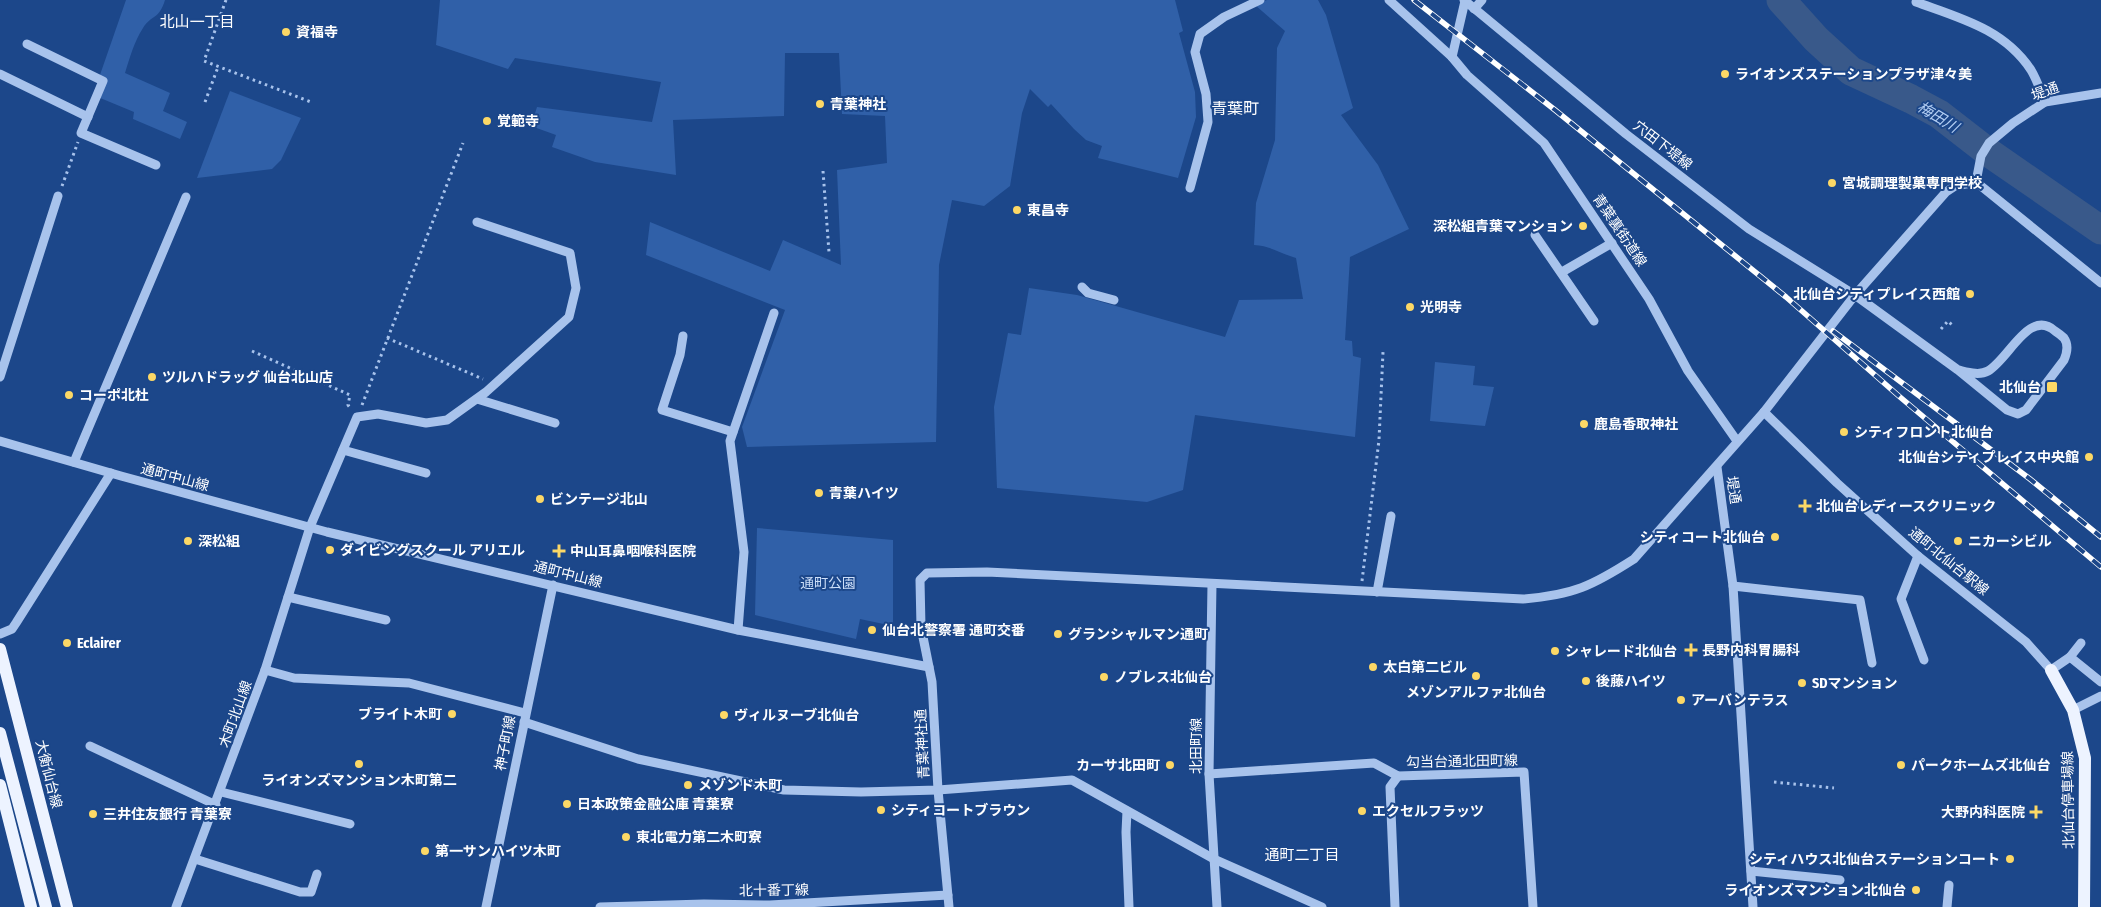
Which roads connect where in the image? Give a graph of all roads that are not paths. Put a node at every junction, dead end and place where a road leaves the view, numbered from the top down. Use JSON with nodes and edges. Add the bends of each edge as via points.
{"nodes":[{"id":1,"x":1260,"y":0,"type":"edge"},
{"id":2,"x":1389,"y":0,"type":"edge"},
{"id":3,"x":1482,"y":0,"type":"edge"},
{"id":4,"x":1464,"y":1,"type":"edge"},
{"id":5,"x":1916,"y":2,"type":"dead end"},
{"id":6,"x":1474,"y":9,"type":"junction"},
{"id":7,"x":27,"y":44,"type":"dead end"},
{"id":8,"x":1452,"y":57,"type":"junction"},
{"id":9,"x":0,"y":74,"type":"edge"},
{"id":10,"x":2101,"y":93,"type":"edge"},
{"id":11,"x":2045,"y":102,"type":"junction"},
{"id":12,"x":88,"y":117,"type":"junction"},
{"id":13,"x":156,"y":165,"type":"dead end"},
{"id":14,"x":1976,"y":182,"type":"junction"},
{"id":15,"x":1190,"y":188,"type":"dead end"},
{"id":16,"x":58,"y":196,"type":"dead end"},
{"id":17,"x":186,"y":197,"type":"dead end"},
{"id":18,"x":477,"y":222,"type":"dead end"},
{"id":19,"x":1535,"y":235,"type":"dead end"},
{"id":20,"x":1612,"y":243,"type":"junction"},
{"id":21,"x":1562,"y":272,"type":"junction"},
{"id":22,"x":2101,"y":283,"type":"edge"},
{"id":23,"x":1082,"y":287,"type":"dead end"},
{"id":24,"x":1855,"y":295,"type":"junction"},
{"id":25,"x":1114,"y":300,"type":"dead end"},
{"id":26,"x":774,"y":314,"type":"dead end"},
{"id":27,"x":1594,"y":321,"type":"dead end"},
{"id":28,"x":683,"y":336,"type":"dead end"},
{"id":29,"x":1958,"y":370,"type":"junction"},
{"id":30,"x":0,"y":377,"type":"edge"},
{"id":31,"x":477,"y":399,"type":"junction"},
{"id":32,"x":1764,"y":412,"type":"junction"},
{"id":33,"x":555,"y":423,"type":"dead end"},
{"id":34,"x":733,"y":432,"type":"junction"},
{"id":35,"x":0,"y":441,"type":"edge"},
{"id":36,"x":1737,"y":441,"type":"junction"},
{"id":37,"x":343,"y":450,"type":"junction"},
{"id":38,"x":74,"y":462,"type":"junction"},
{"id":39,"x":1717,"y":467,"type":"junction"},
{"id":40,"x":111,"y":473,"type":"junction"},
{"id":41,"x":426,"y":473,"type":"dead end"},
{"id":42,"x":1391,"y":516,"type":"dead end"},
{"id":43,"x":310,"y":527,"type":"junction"},
{"id":44,"x":1918,"y":556,"type":"junction"},
{"id":45,"x":1212,"y":584,"type":"junction"},
{"id":46,"x":553,"y":585,"type":"junction"},
{"id":47,"x":1733,"y":586,"type":"junction"},
{"id":48,"x":1377,"y":592,"type":"junction"},
{"id":49,"x":288,"y":597,"type":"junction"},
{"id":50,"x":386,"y":620,"type":"dead end"},
{"id":51,"x":738,"y":630,"type":"junction"},
{"id":52,"x":0,"y":634,"type":"edge"},
{"id":53,"x":2081,"y":643,"type":"dead end"},
{"id":54,"x":0,"y":649,"type":"edge"},
{"id":55,"x":2070,"y":657,"type":"junction"},
{"id":56,"x":1924,"y":660,"type":"dead end"},
{"id":57,"x":1872,"y":663,"type":"dead end"},
{"id":58,"x":929,"y":667,"type":"junction"},
{"id":59,"x":266,"y":670,"type":"junction"},
{"id":60,"x":2051,"y":670,"type":"junction"},
{"id":61,"x":2101,"y":682,"type":"edge"},
{"id":62,"x":2101,"y":696,"type":"edge"},
{"id":63,"x":2073,"y":710,"type":"junction"},
{"id":64,"x":524,"y":718,"type":"junction"},
{"id":65,"x":0,"y":733,"type":"edge"},
{"id":66,"x":90,"y":746,"type":"dead end"},
{"id":67,"x":1209,"y":774,"type":"junction"},
{"id":68,"x":1398,"y":776,"type":"junction"},
{"id":69,"x":0,"y":786,"type":"edge"},
{"id":70,"x":938,"y":790,"type":"junction"},
{"id":71,"x":221,"y":792,"type":"junction"},
{"id":72,"x":216,"y":805,"type":"junction"},
{"id":73,"x":1127,"y":811,"type":"junction"},
{"id":74,"x":350,"y":824,"type":"dead end"},
{"id":75,"x":195,"y":859,"type":"junction"},
{"id":76,"x":1214,"y":859,"type":"junction"},
{"id":77,"x":1751,"y":871,"type":"junction"},
{"id":78,"x":317,"y":874,"type":"dead end"},
{"id":79,"x":1840,"y":880,"type":"dead end"},
{"id":80,"x":1949,"y":885,"type":"dead end"},
{"id":81,"x":948,"y":895,"type":"junction"},
{"id":82,"x":704,"y":906,"type":"edge"},
{"id":83,"x":31,"y":907,"type":"edge"},
{"id":84,"x":46,"y":907,"type":"edge"},
{"id":85,"x":68,"y":907,"type":"edge"},
{"id":86,"x":176,"y":907,"type":"edge"},
{"id":87,"x":486,"y":907,"type":"edge"},
{"id":88,"x":600,"y":907,"type":"edge"},
{"id":89,"x":949,"y":907,"type":"edge"},
{"id":90,"x":1129,"y":907,"type":"edge"},
{"id":91,"x":1217,"y":907,"type":"edge"},
{"id":92,"x":1322,"y":907,"type":"edge"},
{"id":93,"x":1395,"y":907,"type":"edge"},
{"id":94,"x":1533,"y":907,"type":"edge"},
{"id":95,"x":1752,"y":907,"type":"edge"},
{"id":96,"x":1947,"y":907,"type":"edge"},
{"id":97,"x":2084,"y":907,"type":"edge"}],
"edges":[{"from":1,"to":15,"type":"street","via":[[1224,17],[1200,34],[1195,52],[1206,94],[1208,122]]},
{"from":2,"to":8,"type":"street","name":"青葉裏街道線"},
{"from":3,"to":6,"type":"street"},
{"from":4,"to":6,"type":"street","name":"穴田下堤線"},
{"from":4,"to":8,"type":"street"},
{"from":5,"to":11,"type":"street","via":[[1975,23],[2007,41],[2031,71]]},
{"from":6,"to":24,"type":"street","name":"穴田下堤線","via":[[1626,134],[1749,229]]},
{"from":7,"to":12,"type":"street","via":[[103,82]]},
{"from":8,"to":20,"type":"street","name":"青葉裏街道線","via":[[1467,75],[1544,143]]},
{"from":9,"to":12,"type":"street"},
{"from":10,"to":11,"type":"street","name":"堤通"},
{"from":11,"to":14,"type":"street","name":"堤通","via":[[2003,130],[1990,143],[1981,156]]},
{"from":12,"to":13,"type":"street","via":[[82,133]]},
{"from":14,"to":22,"type":"street"},
{"from":14,"to":24,"type":"street","name":"堤通","via":[[1955,186],[1946,192]]},
{"from":16,"to":30,"type":"street"},
{"from":17,"to":38,"type":"street"},
{"from":18,"to":31,"type":"street","via":[[570,253],[576,288],[569,317]]},
{"from":19,"to":21,"type":"street"},
{"from":20,"to":21,"type":"street"},
{"from":20,"to":36,"type":"street","name":"青葉裏街道線","via":[[1649,299],[1688,371]]},
{"from":21,"to":27,"type":"street"},
{"from":23,"to":25,"type":"street","via":[[1088,293]]},
{"from":24,"to":29,"type":"street","name":"穴田下堤線"},
{"from":24,"to":32,"type":"street","name":"堤通"},
{"from":26,"to":34,"type":"street"},
{"from":28,"to":34,"type":"street","via":[[662,410]]},
{"from":29,"to":29,"type":"street","name":"穴田下堤線","via":[[1974,374],[1986,372],[1999,363],[2029,328],[2040,324],[2050,326],[2064,339],[2068,350],[2026,410],[2018,414],[2007,410]]},
{"from":31,"to":33,"type":"street"},
{"from":31,"to":37,"type":"street","name":"木町北山線","via":[[447,420],[426,423],[378,414],[357,417]]},
{"from":32,"to":36,"type":"street","name":"堤通"},
{"from":32,"to":44,"type":"street","name":"通町北仙台駅線"},
{"from":34,"to":51,"type":"street","via":[[730,441],[744,552]]},
{"from":35,"to":38,"type":"street","name":"通町中山線"},
{"from":36,"to":39,"type":"street","name":"堤通"},
{"from":37,"to":41,"type":"street"},
{"from":37,"to":43,"type":"street","name":"木町北山線"},
{"from":38,"to":40,"type":"street","name":"通町中山線"},
{"from":39,"to":47,"type":"street","name":"堤通"},
{"from":39,"to":48,"type":"street","via":[[1634,559],[1580,590],[1555,597],[1523,599]]},
{"from":40,"to":43,"type":"street","name":"通町中山線"},
{"from":40,"to":52,"type":"street","via":[[16,624]]},
{"from":42,"to":48,"type":"street"},
{"from":43,"to":46,"type":"street","name":"通町中山線"},
{"from":43,"to":49,"type":"street","name":"木町北山線"},
{"from":44,"to":56,"type":"street","via":[[1901,599]]},
{"from":44,"to":60,"type":"street","name":"通町北仙台駅線","via":[[2026,642]]},
{"from":45,"to":48,"type":"street"},
{"from":45,"to":58,"type":"street","name":"青葉神社通","via":[[987,572],[927,573],[920,580],[921,627]]},
{"from":45,"to":67,"type":"street","name":"北田町線"},
{"from":46,"to":51,"type":"street","name":"通町中山線"},
{"from":46,"to":64,"type":"street","name":"神子町線"},
{"from":47,"to":57,"type":"street","via":[[1860,600]]},
{"from":47,"to":77,"type":"street","name":"堤通"},
{"from":49,"to":50,"type":"street"},
{"from":49,"to":59,"type":"street","name":"木町北山線"},
{"from":51,"to":58,"type":"street","name":"通町中山線"},
{"from":53,"to":55,"type":"street"},
{"from":54,"to":85,"type":"main road","name":"大衡仙台線"},
{"from":55,"to":60,"type":"street"},
{"from":55,"to":61,"type":"street"},
{"from":58,"to":70,"type":"street","name":"青葉神社通"},
{"from":59,"to":64,"type":"street","via":[[294,678],[409,684]]},
{"from":59,"to":71,"type":"street","name":"木町北山線"},
{"from":60,"to":63,"type":"main road","name":"北仙台停車場線"},
{"from":62,"to":63,"type":"street"},
{"from":63,"to":97,"type":"main road","name":"北仙台停車場線","via":[[2085,758]]},
{"from":64,"to":70,"type":"street","via":[[638,759],[784,790]]},
{"from":64,"to":87,"type":"street","name":"神子町線"},
{"from":65,"to":84,"type":"main road"},
{"from":66,"to":72,"type":"street"},
{"from":67,"to":68,"type":"street","name":"勾当台通北田町線","via":[[1374,763]]},
{"from":67,"to":76,"type":"street","name":"北田町線"},
{"from":68,"to":93,"type":"street","via":[[1390,787]]},
{"from":68,"to":94,"type":"street","name":"勾当台通北田町線","via":[[1524,772]]},
{"from":69,"to":83,"type":"main road"},
{"from":70,"to":73,"type":"street","via":[[1072,780]]},
{"from":70,"to":81,"type":"street","name":"青葉神社通"},
{"from":71,"to":72,"type":"street","name":"木町北山線"},
{"from":71,"to":74,"type":"street"},
{"from":72,"to":75,"type":"street","name":"木町北山線"},
{"from":73,"to":76,"type":"street"},
{"from":73,"to":90,"type":"street"},
{"from":75,"to":78,"type":"street","via":[[300,892],[311,892]]},
{"from":75,"to":86,"type":"street","name":"木町北山線"},
{"from":76,"to":91,"type":"street","name":"北田町線"},
{"from":76,"to":92,"type":"street"},
{"from":77,"to":79,"type":"street"},
{"from":77,"to":95,"type":"street","name":"堤通"},
{"from":80,"to":96,"type":"street"},
{"from":81,"to":82,"type":"street","name":"北十番丁線"},
{"from":81,"to":89,"type":"street","name":"青葉神社通"},
{"from":82,"to":88,"type":"street","name":"北十番丁線"}]}
